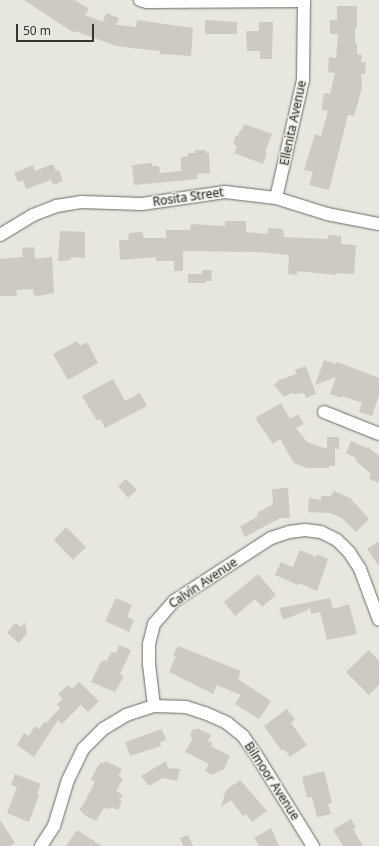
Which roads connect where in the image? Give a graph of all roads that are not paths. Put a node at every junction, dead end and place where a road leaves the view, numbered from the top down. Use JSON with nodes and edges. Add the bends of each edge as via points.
{"nodes":[{"id":1,"x":140,"y":0,"type":"edge"},
{"id":2,"x":304,"y":1,"type":"edge"},
{"id":3,"x":276,"y":198,"type":"junction"},
{"id":4,"x":379,"y":224,"type":"edge"},
{"id":5,"x":0,"y":235,"type":"edge"},
{"id":6,"x":324,"y":412,"type":"dead end"},
{"id":7,"x":379,"y":434,"type":"edge"},
{"id":8,"x":379,"y":620,"type":"edge"},
{"id":9,"x":154,"y":706,"type":"junction"},
{"id":10,"x":41,"y":846,"type":"edge"},
{"id":11,"x":313,"y":846,"type":"edge"}],
"edges":[{"from":1,"to":2,"type":"street"},
{"from":2,"to":3,"type":"street","name":"Ellenita Avenue","via":[[303,80]]},
{"from":3,"to":4,"type":"street","name":"Rosita Street","via":[[326,214]]},
{"from":3,"to":5,"type":"street","name":"Rosita Street","via":[[225,192],[142,204],[81,202],[56,206],[33,215]]},
{"from":6,"to":7,"type":"street"},
{"from":8,"to":9,"type":"street","name":"Calvin Avenue","via":[[360,569],[337,540],[321,532],[305,530],[272,538],[174,601],[154,624],[149,644]]},
{"from":9,"to":10,"type":"street","via":[[126,715],[103,729],[84,749],[68,780],[54,826]]},
{"from":9,"to":11,"type":"street","name":"Bilmoor Avenue","via":[[186,707],[205,713],[227,723],[243,736]]}]}
